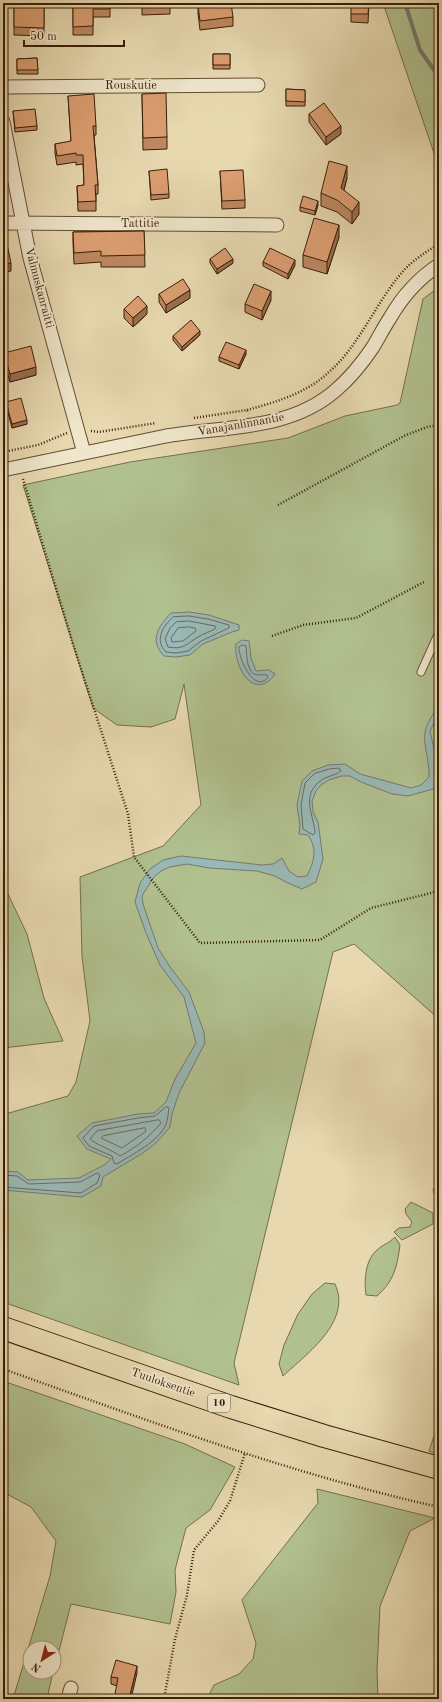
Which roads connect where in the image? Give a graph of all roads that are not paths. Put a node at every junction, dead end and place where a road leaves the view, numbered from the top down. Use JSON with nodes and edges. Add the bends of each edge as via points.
{"nodes":[{"id":1,"x":258,"y":85,"type":"dead end"},
{"id":2,"x":3,"y":87,"type":"edge"},
{"id":3,"x":3,"y":122,"type":"edge"},
{"id":4,"x":3,"y":223,"type":"edge"},
{"id":5,"x":24,"y":224,"type":"junction"},
{"id":6,"x":277,"y":225,"type":"dead end"},
{"id":7,"x":439,"y":265,"type":"edge"},
{"id":8,"x":84,"y":453,"type":"junction"},
{"id":9,"x":3,"y":470,"type":"edge"},
{"id":10,"x":439,"y":632,"type":"edge"},
{"id":11,"x":421,"y":672,"type":"dead end"},
{"id":12,"x":3,"y":1328,"type":"edge"},
{"id":13,"x":439,"y":1468,"type":"edge"}],
"edges":[{"from":1,"to":2,"type":"street","name":"Rouskutie"},
{"from":3,"to":5,"type":"street","name":"Valmuskanraitti"},
{"from":4,"to":5,"type":"street","name":"Tattitie"},
{"from":5,"to":6,"type":"street","name":"Tattitie"},
{"from":5,"to":8,"type":"street","name":"Valmuskanraitti","via":[[30,258]]},
{"from":7,"to":8,"type":"street","name":"Vanajanlinnantie","via":[[415,284],[352,374],[321,401],[283,419],[168,436]]},
{"from":8,"to":9,"type":"street","name":"Vanajanlinnantie"},
{"from":10,"to":11,"type":"lane"},
{"from":12,"to":13,"type":"highway","name":"Tuuloksentie","number":"10","via":[[231,1407]]}]}
